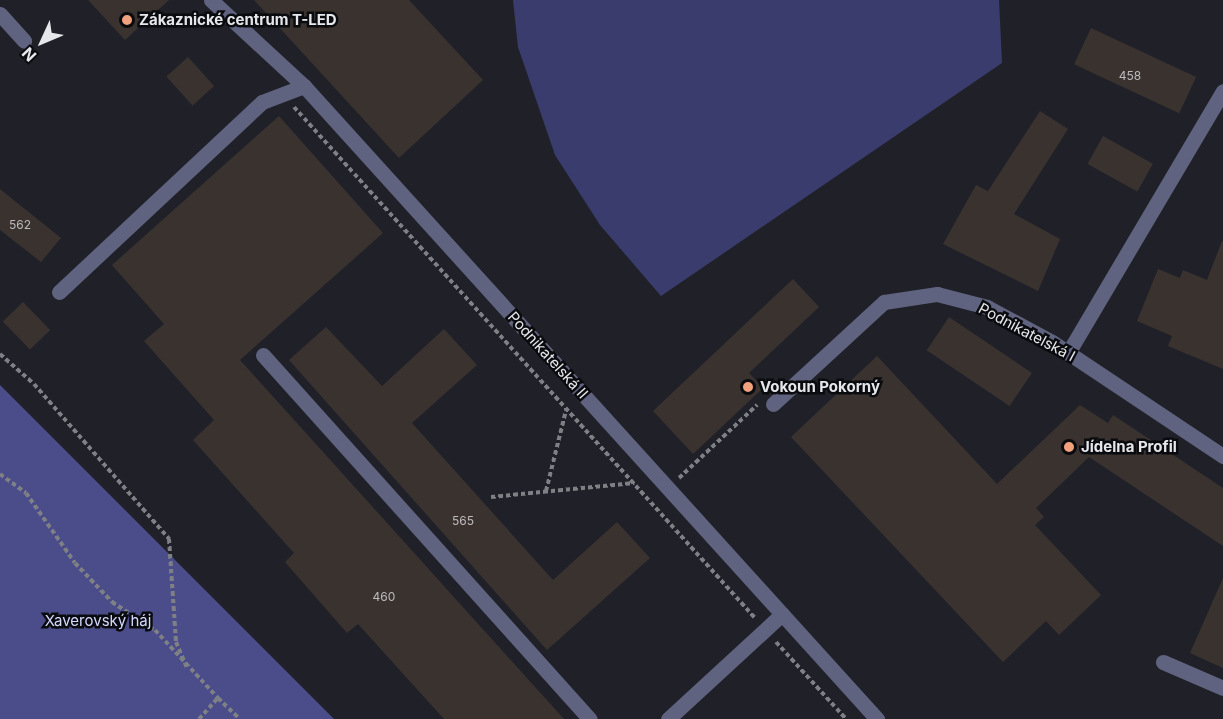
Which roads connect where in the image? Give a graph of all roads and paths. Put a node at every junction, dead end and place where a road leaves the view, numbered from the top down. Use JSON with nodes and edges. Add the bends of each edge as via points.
{"nodes":[{"id":1,"x":211,"y":0,"type":"edge"},
{"id":2,"x":0,"y":14,"type":"edge"},
{"id":3,"x":24,"y":41,"type":"dead end"},
{"id":4,"x":304,"y":86,"type":"junction"},
{"id":5,"x":1223,"y":91,"type":"edge"},
{"id":6,"x":282,"y":93,"type":"junction"},
{"id":7,"x":59,"y":292,"type":"dead end"},
{"id":8,"x":1068,"y":353,"type":"junction"},
{"id":9,"x":0,"y":354,"type":"edge"},
{"id":10,"x":263,"y":355,"type":"dead end"},
{"id":11,"x":773,"y":404,"type":"joint"},
{"id":12,"x":567,"y":409,"type":"junction"},
{"id":13,"x":1223,"y":456,"type":"edge"},
{"id":14,"x":687,"y":470,"type":"dead end"},
{"id":15,"x":0,"y":474,"type":"edge"},
{"id":16,"x":661,"y":481,"type":"junction"},
{"id":17,"x":633,"y":483,"type":"junction"},
{"id":18,"x":546,"y":492,"type":"junction"},
{"id":19,"x":491,"y":497,"type":"dead end"},
{"id":20,"x":782,"y":614,"type":"junction"},
{"id":21,"x":766,"y":630,"type":"junction"},
{"id":22,"x":1163,"y":662,"type":"dead end"},
{"id":23,"x":187,"y":668,"type":"junction"},
{"id":24,"x":1223,"y":688,"type":"edge"},
{"id":25,"x":218,"y":698,"type":"junction"},
{"id":26,"x":199,"y":719,"type":"edge"},
{"id":27,"x":240,"y":719,"type":"edge"},
{"id":28,"x":590,"y":719,"type":"edge"},
{"id":29,"x":668,"y":719,"type":"edge"},
{"id":30,"x":846,"y":719,"type":"edge"},
{"id":31,"x":877,"y":719,"type":"edge"}],
"edges":[{"from":1,"to":4,"type":"lane","name":"Podnikatelská Ⅱ"},
{"from":2,"to":3,"type":"lane"},
{"from":4,"to":6,"type":"lane"},
{"from":4,"to":16,"type":"lane","name":"Podnikatelská Ⅱ"},
{"from":5,"to":8,"type":"lane"},
{"from":6,"to":7,"type":"lane","via":[[262,102]]},
{"from":6,"to":12,"type":"path"},
{"from":8,"to":11,"type":"lane","name":"Podnikatelská Ⅰ","via":[[987,307],[937,294],[884,302]]},
{"from":8,"to":13,"type":"lane","name":"Podnikatelská Ⅰ"},
{"from":9,"to":23,"type":"path","via":[[34,384],[168,539],[176,642]]},
{"from":10,"to":28,"type":"lane"},
{"from":11,"to":14,"type":"path","via":[[758,405]]},
{"from":12,"to":17,"type":"path"},
{"from":12,"to":18,"type":"path"},
{"from":15,"to":23,"type":"path","via":[[26,493],[75,563],[97,586],[155,630]]},
{"from":16,"to":17,"type":"path"},
{"from":16,"to":20,"type":"lane","name":"Podnikatelská Ⅱ"},
{"from":17,"to":18,"type":"path"},
{"from":17,"to":21,"type":"path"},
{"from":18,"to":19,"type":"path"},
{"from":20,"to":21,"type":"lane"},
{"from":20,"to":31,"type":"lane","name":"Podnikatelská Ⅱ"},
{"from":21,"to":29,"type":"lane"},
{"from":21,"to":30,"type":"path"},
{"from":22,"to":24,"type":"lane"},
{"from":23,"to":25,"type":"path"},
{"from":25,"to":26,"type":"path"},
{"from":25,"to":27,"type":"path"}]}
